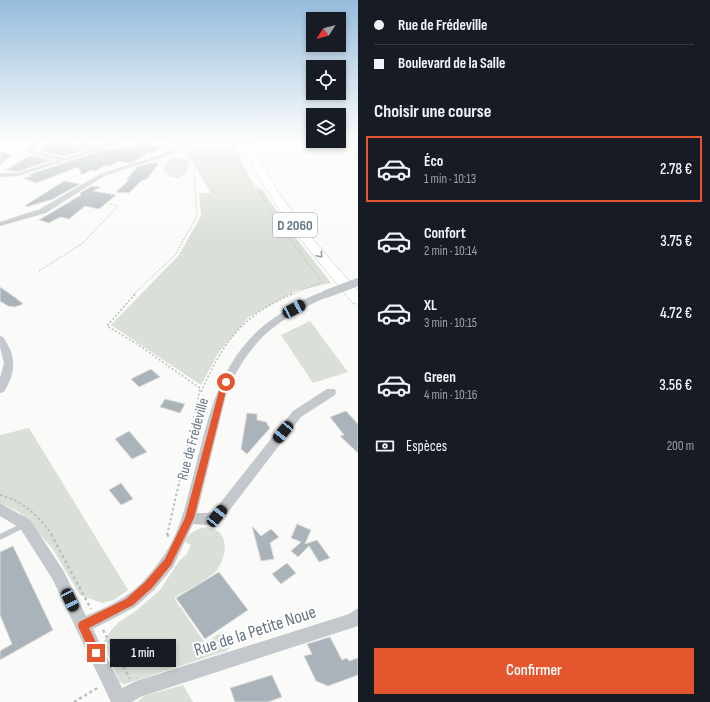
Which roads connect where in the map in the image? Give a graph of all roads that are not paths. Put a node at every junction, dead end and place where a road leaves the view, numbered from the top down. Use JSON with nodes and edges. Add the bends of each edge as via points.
{"nodes":[{"id":1,"x":24,"y":173,"type":"edge"},
{"id":2,"x":109,"y":173,"type":"edge"},
{"id":3,"x":261,"y":173,"type":"edge"},
{"id":4,"x":269,"y":173,"type":"edge"},
{"id":5,"x":0,"y":174,"type":"edge"},
{"id":6,"x":0,"y":224,"type":"edge"},
{"id":7,"x":358,"y":283,"type":"edge"},
{"id":8,"x":358,"y":300,"type":"edge"},
{"id":9,"x":0,"y":339,"type":"edge"},
{"id":10,"x":4,"y":369,"type":"edge"},
{"id":11,"x":0,"y":389,"type":"edge"},
{"id":12,"x":331,"y":392,"type":"dead end"},
{"id":13,"x":0,"y":509,"type":"edge"},
{"id":14,"x":189,"y":518,"type":"junction"},
{"id":15,"x":25,"y":524,"type":"junction"},
{"id":16,"x":0,"y":537,"type":"edge"},
{"id":17,"x":358,"y":616,"type":"edge"},
{"id":18,"x":90,"y":622,"type":"junction"},
{"id":19,"x":119,"y":701,"type":"edge"}],
"edges":[{"from":1,"to":5,"type":"street"},
{"from":2,"to":6,"type":"street","via":[[37,214]]},
{"from":3,"to":8,"type":"highway","number":"D 2060","one_way":true,"via":[[300,232]]},
{"from":4,"to":7,"type":"highway","number":"D 2060","via":[[318,239]]},
{"from":7,"to":14,"type":"street","name":"Rue de Frédeville","bridge":true,"via":[[326,294],[284,314],[240,354],[222,391]]},
{"from":9,"to":10,"type":"street","via":[[8,350]]},
{"from":10,"to":11,"type":"street","via":[[7,377]]},
{"from":12,"to":14,"type":"street","via":[[297,414],[217,516],[206,519]]},
{"from":13,"to":15,"type":"street"},
{"from":14,"to":18,"type":"street","name":"Rue de Frédeville","via":[[168,562],[149,585],[130,602]]},
{"from":15,"to":16,"type":"lane"},
{"from":15,"to":18,"type":"street"},
{"from":17,"to":19,"type":"street","name":"Rue de la Petite Noue","via":[[347,622],[136,690]]},
{"from":18,"to":19,"type":"street","via":[[109,681]]}]}
